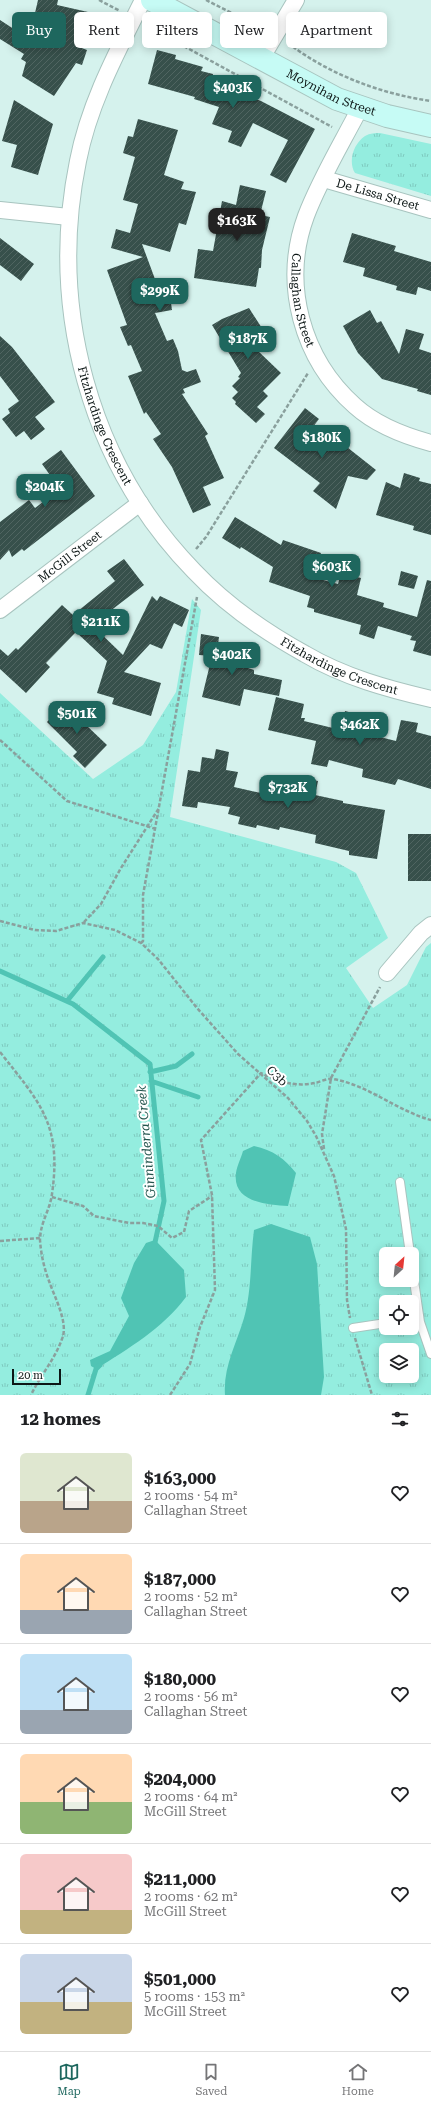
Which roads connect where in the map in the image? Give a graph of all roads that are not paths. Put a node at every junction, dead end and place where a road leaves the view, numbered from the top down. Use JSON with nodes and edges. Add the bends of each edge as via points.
{"nodes":[{"id":1,"x":143,"y":0,"type":"edge"},
{"id":2,"x":152,"y":0,"type":"edge"},
{"id":3,"x":296,"y":0,"type":"edge"},
{"id":4,"x":261,"y":59,"type":"junction"},
{"id":5,"x":360,"y":108,"type":"junction"},
{"id":6,"x":431,"y":126,"type":"edge"},
{"id":7,"x":324,"y":179,"type":"junction"},
{"id":8,"x":0,"y":210,"type":"edge"},
{"id":9,"x":431,"y":210,"type":"edge"},
{"id":10,"x":69,"y":217,"type":"junction"},
{"id":11,"x":431,"y":443,"type":"edge"},
{"id":12,"x":140,"y":503,"type":"junction"},
{"id":13,"x":0,"y":610,"type":"edge"},
{"id":14,"x":431,"y":699,"type":"edge"},
{"id":15,"x":431,"y":925,"type":"edge"},
{"id":16,"x":387,"y":973,"type":"road end"},
{"id":17,"x":400,"y":1182,"type":"dead end"},
{"id":18,"x":409,"y":1247,"type":"edge"},
{"id":19,"x":379,"y":1324,"type":"edge"},
{"id":20,"x":419,"y":1324,"type":"edge"},
{"id":21,"x":352,"y":1328,"type":"road end"},
{"id":22,"x":431,"y":1354,"type":"edge"}],
"edges":[{"from":1,"to":10,"type":"street","name":"Fitzhardinge Crescent","via":[[104,81],[85,134]]},
{"from":2,"to":4,"type":"street","name":"Moynihan Street"},
{"from":3,"to":4,"type":"street"},
{"from":4,"to":5,"type":"street","name":"Moynihan Street","via":[[315,89]]},
{"from":5,"to":6,"type":"street","name":"Moynihan Street"},
{"from":5,"to":7,"type":"street","name":"Callaghan Street"},
{"from":7,"to":9,"type":"street","name":"De Lissa Street"},
{"from":7,"to":11,"type":"street","name":"Callaghan Street","via":[[306,217],[297,251],[295,286],[300,320],[313,353],[332,382],[356,407],[385,426]]},
{"from":8,"to":10,"type":"street"},
{"from":10,"to":12,"type":"street","name":"Fitzhardinge Crescent","via":[[67,271],[80,366],[102,431]]},
{"from":12,"to":13,"type":"street","name":"McGill Street"},
{"from":12,"to":14,"type":"street","name":"Fitzhardinge Crescent","via":[[194,571],[213,590],[258,625],[332,668],[385,688]]},
{"from":15,"to":16,"type":"street"},
{"from":17,"to":18,"type":"lane"},
{"from":19,"to":21,"type":"lane"},
{"from":20,"to":22,"type":"lane"}]}
